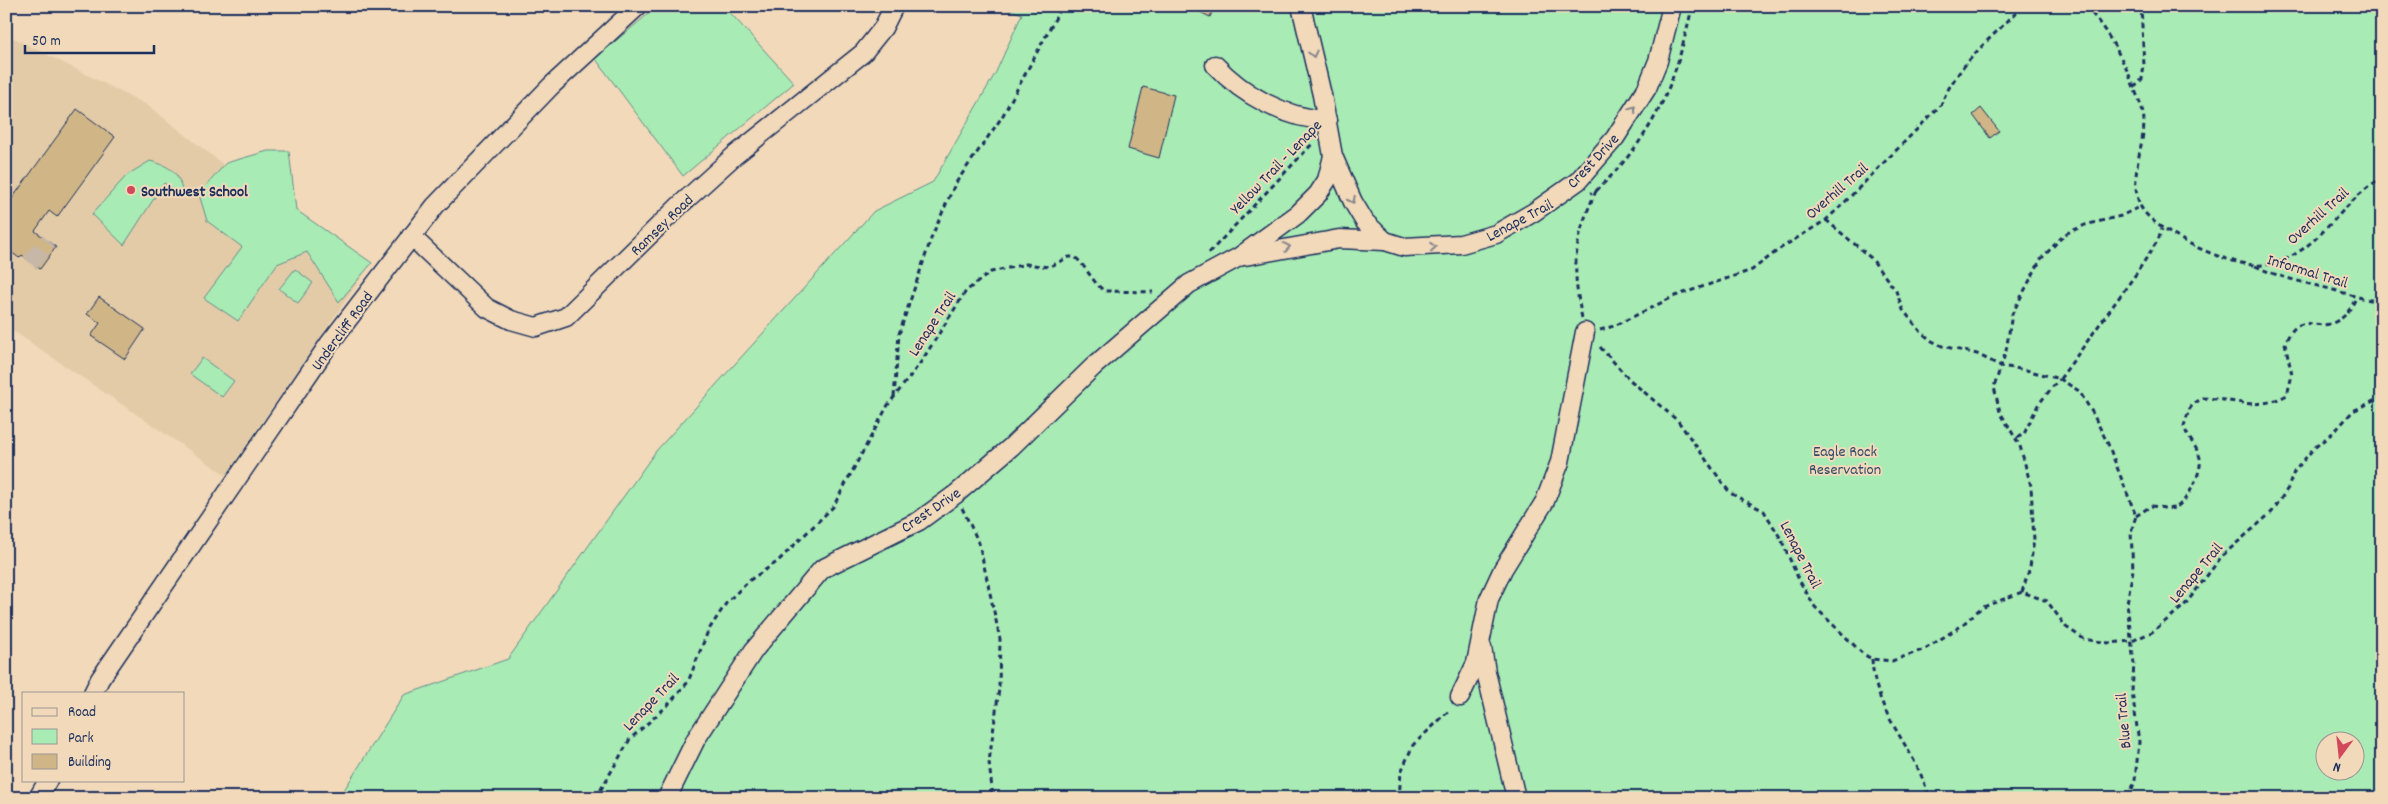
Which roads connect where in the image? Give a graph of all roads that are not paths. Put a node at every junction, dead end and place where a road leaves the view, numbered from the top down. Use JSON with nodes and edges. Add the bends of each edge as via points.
{"nodes":[{"id":1,"x":638,"y":6,"type":"edge"},
{"id":2,"x":894,"y":6,"type":"edge"},
{"id":3,"x":1302,"y":6,"type":"edge"},
{"id":4,"x":1672,"y":6,"type":"edge"},
{"id":5,"x":1215,"y":65,"type":"dead end"},
{"id":6,"x":1327,"y":120,"type":"junction"},
{"id":7,"x":1333,"y":156,"type":"junction"},
{"id":8,"x":412,"y":236,"type":"junction"},
{"id":9,"x":1385,"y":241,"type":"junction"},
{"id":10,"x":1239,"y":257,"type":"junction"},
{"id":11,"x":1585,"y":332,"type":"road end"},
{"id":12,"x":1480,"y":637,"type":"junction"},
{"id":13,"x":94,"y":692,"type":"edge"},
{"id":14,"x":1460,"y":697,"type":"road end"},
{"id":15,"x":47,"y":782,"type":"edge"},
{"id":16,"x":38,"y":798,"type":"edge"},
{"id":17,"x":668,"y":798,"type":"edge"},
{"id":18,"x":1516,"y":798,"type":"edge"}],
"edges":[{"from":1,"to":8,"type":"street","name":"Undercliff Road","via":[[551,86],[435,206]]},
{"from":2,"to":8,"type":"street","name":"Ramsey Road","via":[[883,28],[863,54],[734,156],[566,317],[536,327],[511,320],[487,308]]},
{"from":3,"to":6,"type":"street","name":"Crest Drive","one_way":true},
{"from":9,"to":4,"type":"street","name":"Crest Drive","one_way":true,"via":[[1404,247],[1425,248],[1461,244],[1496,234],[1578,181],[1615,138],[1647,88],[1658,61]]},
{"from":5,"to":6,"type":"street","via":[[1250,95],[1310,120]]},
{"from":6,"to":7,"type":"street","name":"Crest Drive"},
{"from":7,"to":9,"type":"street","name":"Crest Drive","one_way":true,"via":[[1361,216]]},
{"from":7,"to":10,"type":"street","name":"Crest Drive","via":[[1331,170],[1318,194],[1298,214]]},
{"from":8,"to":13,"type":"street","name":"Undercliff Road","via":[[329,344]]},
{"from":10,"to":9,"type":"street","name":"Crest Drive","one_way":true,"via":[[1339,239]]},
{"from":10,"to":17,"type":"street","name":"Crest Drive","via":[[1180,291],[956,494],[919,521],[822,569],[754,650],[696,739]]},
{"from":11,"to":12,"type":"street","via":[[1560,462],[1545,501],[1502,570],[1489,599]]},
{"from":12,"to":14,"type":"street","via":[[1476,663]]},
{"from":12,"to":18,"type":"street"},
{"from":15,"to":16,"type":"street"}]}
